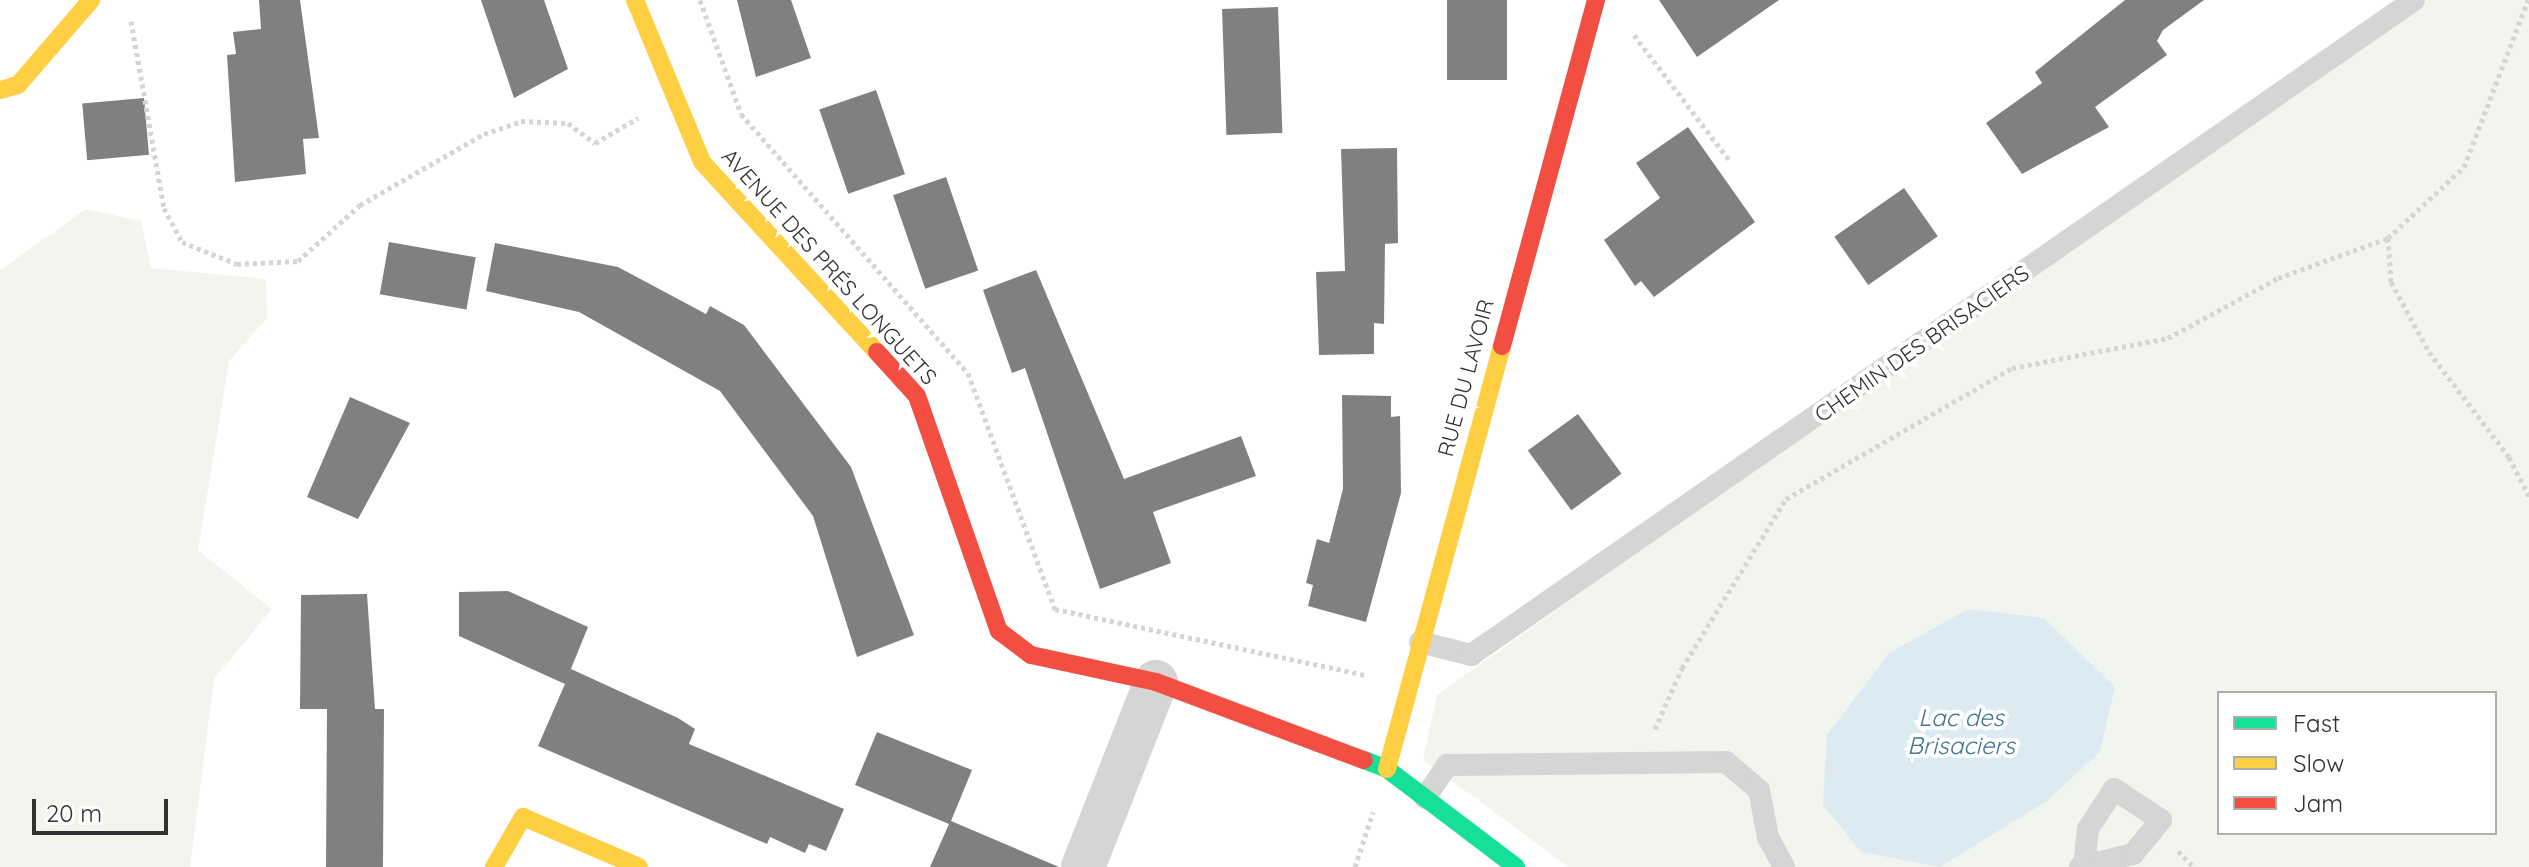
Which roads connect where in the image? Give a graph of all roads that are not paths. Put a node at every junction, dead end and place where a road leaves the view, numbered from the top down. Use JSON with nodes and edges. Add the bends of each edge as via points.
{"nodes":[{"id":1,"x":91,"y":0,"type":"edge"},
{"id":2,"x":635,"y":0,"type":"edge"},
{"id":3,"x":1596,"y":0,"type":"edge"},
{"id":4,"x":2414,"y":0,"type":"edge"},
{"id":5,"x":0,"y":90,"type":"edge"},
{"id":6,"x":1420,"y":642,"type":"junction"},
{"id":7,"x":1156,"y":682,"type":"junction"},
{"id":8,"x":1387,"y":769,"type":"junction"},
{"id":9,"x":1425,"y":798,"type":"junction"},
{"id":10,"x":494,"y":867,"type":"edge"},
{"id":11,"x":639,"y":867,"type":"edge"},
{"id":12,"x":1083,"y":867,"type":"edge"},
{"id":13,"x":1516,"y":867,"type":"edge"},
{"id":14,"x":1784,"y":867,"type":"edge"}],
"edges":[{"from":1,"to":5,"type":"street","via":[[18,85]]},
{"from":2,"to":7,"type":"street","name":"AVENUE DES PRÉS LONGUETS","via":[[670,99],[702,162],[917,396],[999,631],[1031,655]]},
{"from":3,"to":6,"type":"street","name":"RUE DU LAVOIR"},
{"from":4,"to":6,"type":"lane","name":"CHEMIN DES BRISACIERS","via":[[1471,655]]},
{"from":6,"to":8,"type":"street","name":"RUE DU LAVOIR"},
{"from":7,"to":8,"type":"street","name":"AVENUE DES PRÉS LONGUETS"},
{"from":7,"to":12,"type":"street"},
{"from":8,"to":9,"type":"street","name":"AVENUE DES PRÉS LONGUETS"},
{"from":9,"to":13,"type":"street","name":"AVENUE DES PRÉS LONGUETS"},
{"from":9,"to":14,"type":"lane","via":[[1447,765],[1726,762],[1759,790],[1768,837]]},
{"from":10,"to":11,"type":"street","via":[[523,817]]}]}
